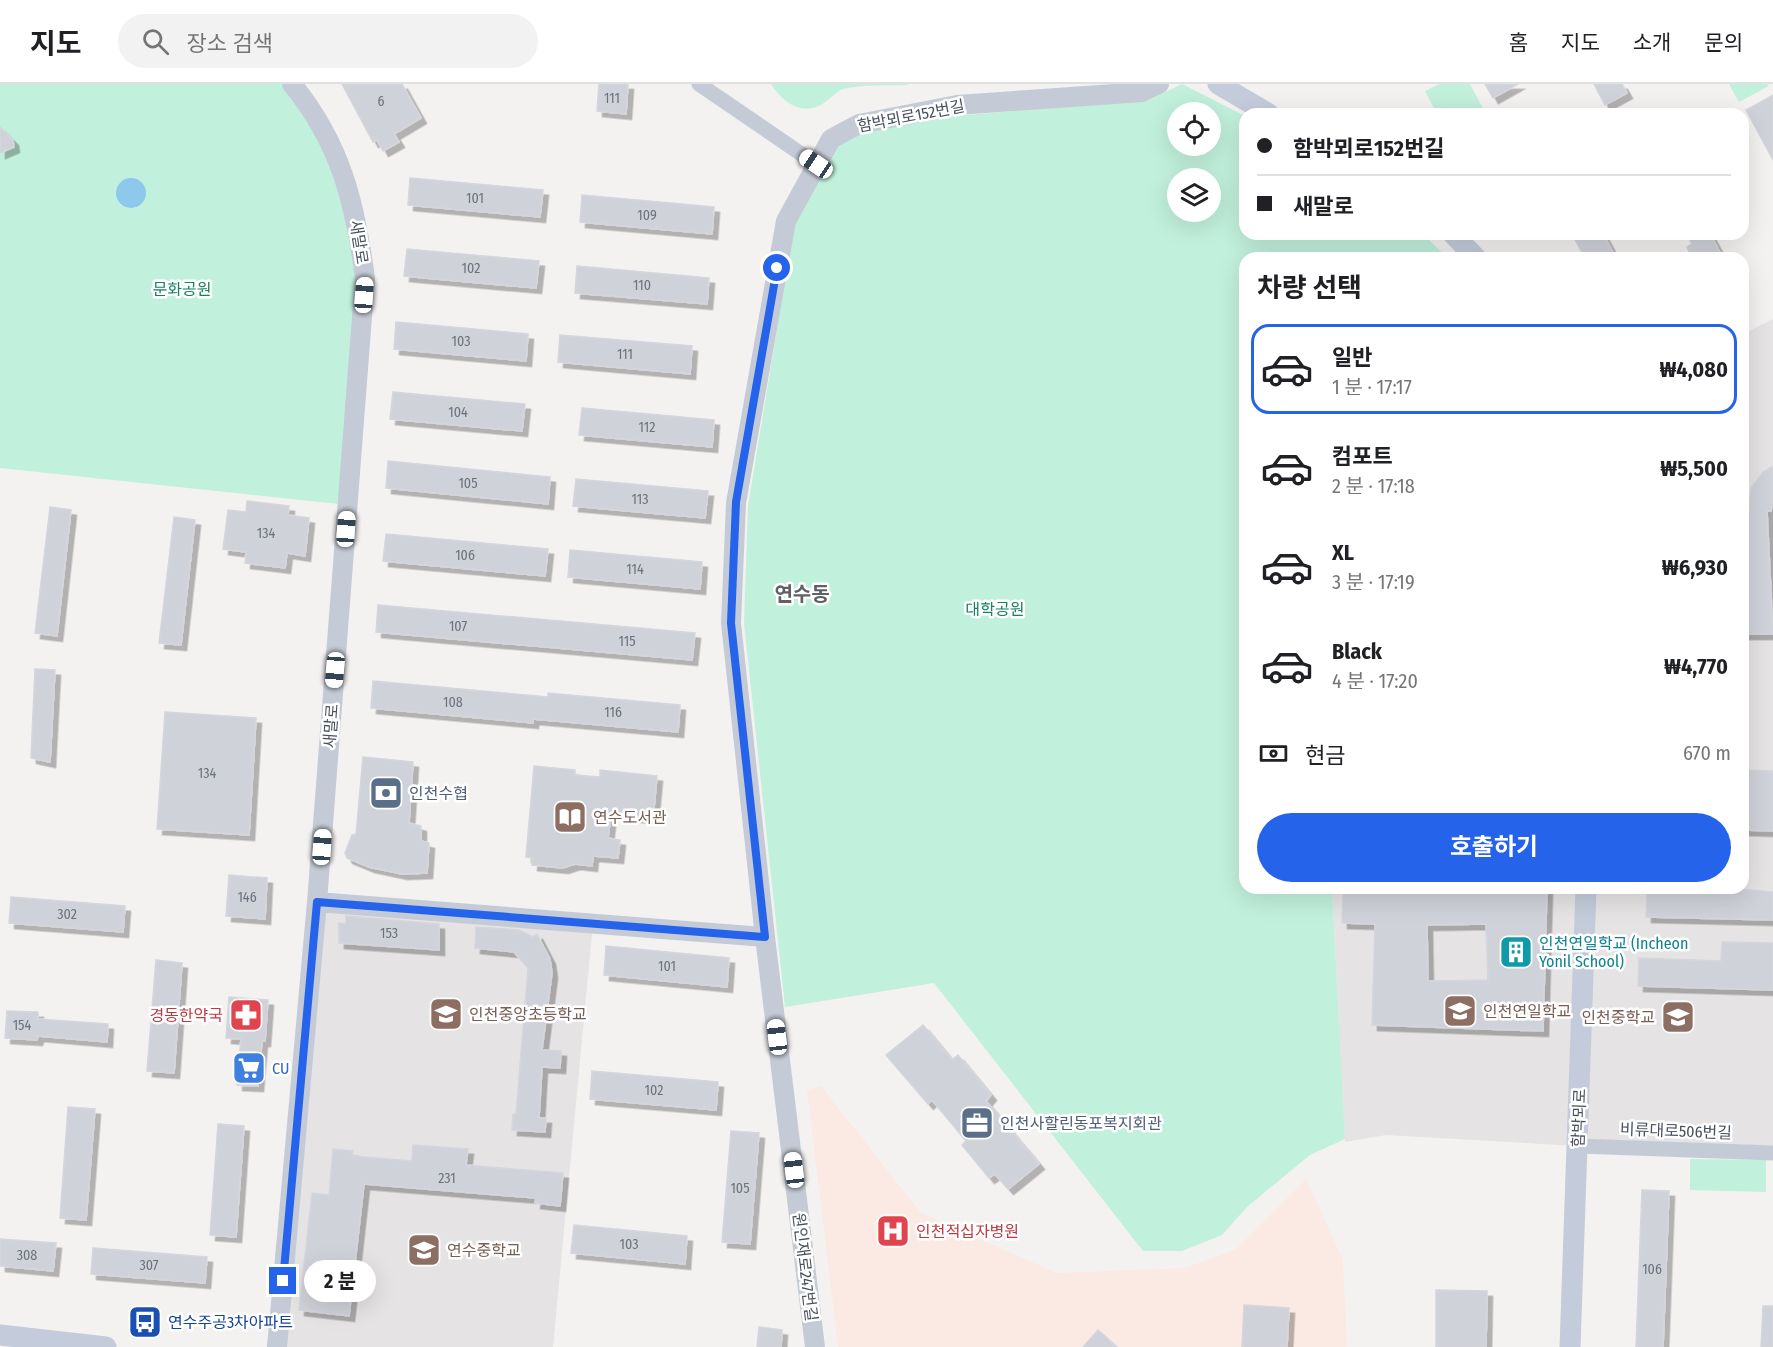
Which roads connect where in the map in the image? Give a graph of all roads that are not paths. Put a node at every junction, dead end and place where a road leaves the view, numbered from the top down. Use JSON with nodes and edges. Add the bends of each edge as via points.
{"nodes":[{"id":1,"x":699,"y":84,"type":"edge"},
{"id":2,"x":1159,"y":84,"type":"edge"},
{"id":3,"x":1218,"y":84,"type":"edge"},
{"id":4,"x":294,"y":85,"type":"edge"},
{"id":5,"x":1259,"y":108,"type":"edge"},
{"id":6,"x":816,"y":164,"type":"junction"},
{"id":7,"x":1459,"y":240,"type":"edge"},
{"id":8,"x":1470,"y":252,"type":"edge"},
{"id":9,"x":1587,"y":894,"type":"edge"},
{"id":10,"x":317,"y":902,"type":"junction"},
{"id":11,"x":765,"y":937,"type":"junction"},
{"id":12,"x":1578,"y":1146,"type":"junction"},
{"id":13,"x":1773,"y":1153,"type":"edge"},
{"id":14,"x":0,"y":1335,"type":"edge"},
{"id":15,"x":106,"y":1347,"type":"edge"},
{"id":16,"x":277,"y":1347,"type":"edge"},
{"id":17,"x":815,"y":1347,"type":"edge"},
{"id":18,"x":1570,"y":1347,"type":"edge"}],
"edges":[{"from":1,"to":6,"type":"street"},
{"from":2,"to":6,"type":"street","name":"함박뫼로152번길","via":[[1142,92],[957,105],[859,124],[831,139]]},
{"from":3,"to":5,"type":"main road"},
{"from":4,"to":10,"type":"street","name":"새말로","via":[[320,123],[338,162],[357,217],[365,278]]},
{"from":6,"to":11,"type":"street","name":"함박뫼로152번길","via":[[786,222],[736,502],[731,623]]},
{"from":7,"to":8,"type":"main road"},
{"from":9,"to":12,"type":"main road","name":"함박뫼로"},
{"from":10,"to":11,"type":"street"},
{"from":10,"to":16,"type":"street","name":"새말로"},
{"from":11,"to":17,"type":"street","name":"원인재로247번길"},
{"from":12,"to":13,"type":"street","name":"비류대로506번길"},
{"from":12,"to":18,"type":"main road","name":"함박뫼로"},
{"from":14,"to":15,"type":"main road"}]}
